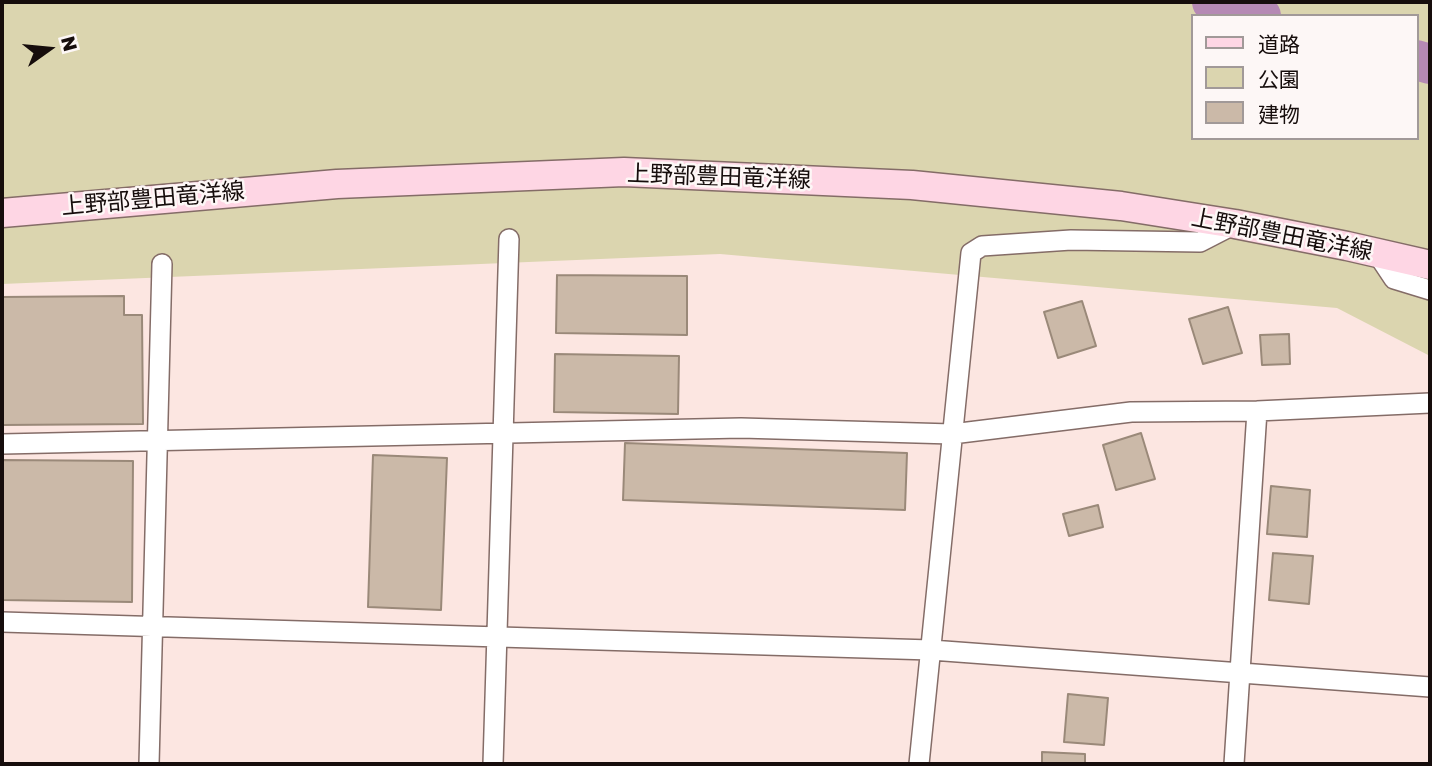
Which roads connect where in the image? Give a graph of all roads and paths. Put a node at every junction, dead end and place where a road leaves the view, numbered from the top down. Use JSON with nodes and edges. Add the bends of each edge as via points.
{"nodes":[{"id":1,"x":2,"y":213,"type":"edge"},
{"id":2,"x":1235,"y":224,"type":"junction"},
{"id":3,"x":509,"y":239,"type":"dead end"},
{"id":4,"x":1376,"y":252,"type":"junction"},
{"id":5,"x":162,"y":264,"type":"dead end"},
{"id":6,"x":1430,"y":265,"type":"edge"},
{"id":7,"x":1430,"y":290,"type":"edge"},
{"id":8,"x":1430,"y":403,"type":"edge"},
{"id":9,"x":1256,"y":411,"type":"junction"},
{"id":10,"x":502,"y":433,"type":"junction"},
{"id":11,"x":952,"y":434,"type":"junction"},
{"id":12,"x":159,"y":441,"type":"junction"},
{"id":13,"x":2,"y":444,"type":"edge"},
{"id":14,"x":2,"y":622,"type":"edge"},
{"id":15,"x":153,"y":625,"type":"junction"},
{"id":16,"x":496,"y":636,"type":"junction"},
{"id":17,"x":931,"y":650,"type":"junction"},
{"id":18,"x":1241,"y":673,"type":"junction"},
{"id":19,"x":1430,"y":687,"type":"edge"},
{"id":20,"x":149,"y":764,"type":"edge"},
{"id":21,"x":493,"y":764,"type":"edge"},
{"id":22,"x":919,"y":764,"type":"edge"},
{"id":23,"x":1234,"y":764,"type":"edge"}],
"edges":[{"from":1,"to":2,"type":"main road","name":"上野部豊田竜洋線","via":[[337,184],[624,172],[912,185],[1121,206]]},
{"from":2,"to":4,"type":"main road","name":"上野部豊田竜洋線"},
{"from":2,"to":11,"type":"street","via":[[1200,242],[1071,240],[982,246],[971,253]]},
{"from":3,"to":10,"type":"street"},
{"from":4,"to":6,"type":"main road","name":"上野部豊田竜洋線"},
{"from":4,"to":7,"type":"street","via":[[1394,279]]},
{"from":5,"to":12,"type":"street"},
{"from":8,"to":9,"type":"street"},
{"from":9,"to":11,"type":"street","via":[[1132,412]]},
{"from":9,"to":18,"type":"street"},
{"from":10,"to":11,"type":"street","via":[[741,428]]},
{"from":10,"to":12,"type":"street"},
{"from":10,"to":16,"type":"street"},
{"from":11,"to":17,"type":"street"},
{"from":12,"to":13,"type":"street"},
{"from":12,"to":15,"type":"street"},
{"from":14,"to":15,"type":"street"},
{"from":15,"to":16,"type":"street"},
{"from":15,"to":20,"type":"street"},
{"from":16,"to":17,"type":"street"},
{"from":16,"to":21,"type":"street"},
{"from":17,"to":18,"type":"street"},
{"from":17,"to":22,"type":"street"},
{"from":18,"to":19,"type":"street"},
{"from":18,"to":23,"type":"street"}]}
